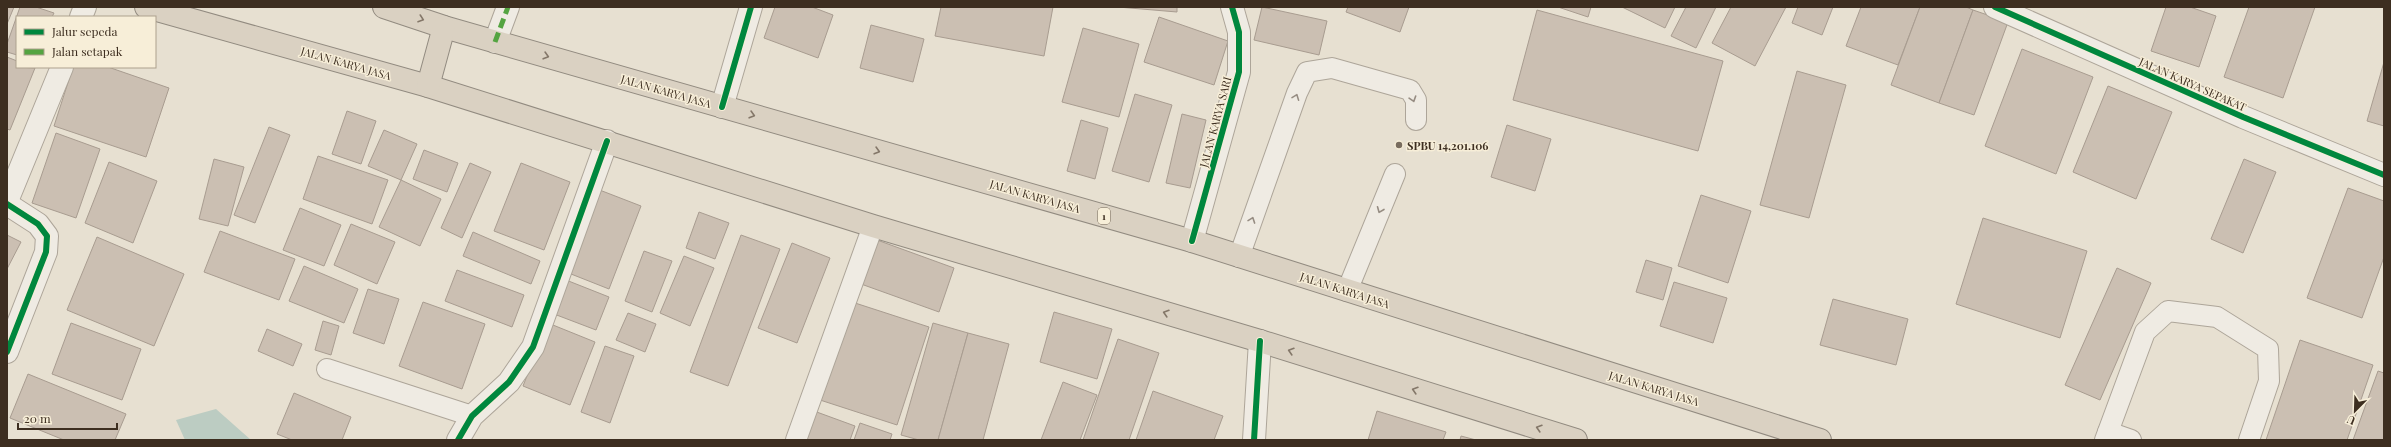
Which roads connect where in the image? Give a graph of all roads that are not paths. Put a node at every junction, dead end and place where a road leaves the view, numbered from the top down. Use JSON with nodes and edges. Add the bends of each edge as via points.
{"nodes":[{"id":1,"x":146,"y":7,"type":"edge"},
{"id":2,"x":384,"y":7,"type":"edge"},
{"id":3,"x":508,"y":7,"type":"edge"},
{"id":4,"x":751,"y":7,"type":"edge"},
{"id":5,"x":1232,"y":7,"type":"edge"},
{"id":6,"x":1996,"y":7,"type":"edge"},
{"id":7,"x":444,"y":27,"type":"junction"},
{"id":8,"x":495,"y":42,"type":"junction"},
{"id":9,"x":62,"y":68,"type":"edge"},
{"id":10,"x":428,"y":86,"type":"junction"},
{"id":11,"x":722,"y":107,"type":"junction"},
{"id":12,"x":1416,"y":120,"type":"dead end"},
{"id":13,"x":607,"y":141,"type":"junction"},
{"id":14,"x":1395,"y":174,"type":"dead end"},
{"id":15,"x":2384,"y":175,"type":"edge"},
{"id":16,"x":7,"y":201,"type":"edge"},
{"id":17,"x":7,"y":204,"type":"edge"},
{"id":18,"x":873,"y":226,"type":"junction"},
{"id":19,"x":1192,"y":241,"type":"junction"},
{"id":20,"x":1239,"y":256,"type":"junction"},
{"id":21,"x":1347,"y":291,"type":"junction"},
{"id":22,"x":1260,"y":342,"type":"junction"},
{"id":23,"x":7,"y":352,"type":"edge"},
{"id":24,"x":327,"y":369,"type":"dead end"},
{"id":25,"x":472,"y":416,"type":"junction"},
{"id":26,"x":2106,"y":436,"type":"edge"},
{"id":27,"x":458,"y":440,"type":"edge"},
{"id":28,"x":796,"y":440,"type":"edge"},
{"id":29,"x":1254,"y":440,"type":"edge"},
{"id":30,"x":1576,"y":440,"type":"edge"},
{"id":31,"x":1820,"y":440,"type":"edge"},
{"id":32,"x":2131,"y":440,"type":"edge"},
{"id":33,"x":2249,"y":440,"type":"edge"}],
"edges":[{"from":1,"to":10,"type":"highway","name":"JALAN KARYA JASA"},
{"from":2,"to":7,"type":"highway","name":"JALAN KARYA JASA","number":"1","one_way":true},
{"from":3,"to":8,"type":"street"},
{"from":4,"to":11,"type":"street"},
{"from":5,"to":19,"type":"street","name":"JALAN KARYA SARI","via":[[1239,32],[1239,72]]},
{"from":6,"to":15,"type":"street","name":"JALAN KARYA SEPAKAT","via":[[2242,117]]},
{"from":7,"to":8,"type":"highway","name":"JALAN KARYA JASA","number":"1"},
{"from":7,"to":10,"type":"highway"},
{"from":8,"to":11,"type":"highway","name":"JALAN KARYA JASA","number":"1","one_way":true},
{"from":9,"to":16,"type":"street"},
{"from":10,"to":13,"type":"highway","name":"JALAN KARYA JASA"},
{"from":11,"to":19,"type":"highway","name":"JALAN KARYA JASA","number":"1","one_way":true},
{"from":20,"to":12,"type":"lane","one_way":true,"via":[[1297,93],[1307,72],[1332,68],[1410,90],[1416,100]]},
{"from":13,"to":18,"type":"highway","name":"JALAN KARYA JASA"},
{"from":13,"to":25,"type":"street","via":[[533,347],[509,382]]},
{"from":14,"to":21,"type":"lane","one_way":true},
{"from":17,"to":23,"type":"street","via":[[38,224],[47,236],[46,252]]},
{"from":22,"to":18,"type":"highway","name":"JALAN KARYA JASA","one_way":true},
{"from":18,"to":28,"type":"lane"},
{"from":19,"to":20,"type":"highway","name":"JALAN KARYA JASA","number":"1"},
{"from":20,"to":21,"type":"highway","name":"JALAN KARYA JASA","number":"1"},
{"from":21,"to":31,"type":"highway","name":"JALAN KARYA JASA","number":"1"},
{"from":22,"to":29,"type":"street"},
{"from":30,"to":22,"type":"highway","name":"JALAN KARYA JASA","one_way":true},
{"from":24,"to":25,"type":"lane"},
{"from":25,"to":27,"type":"street"},
{"from":26,"to":32,"type":"lane"},
{"from":26,"to":33,"type":"lane","via":[[2145,332],[2168,311],[2216,317],[2268,349],[2269,381]]}]}
